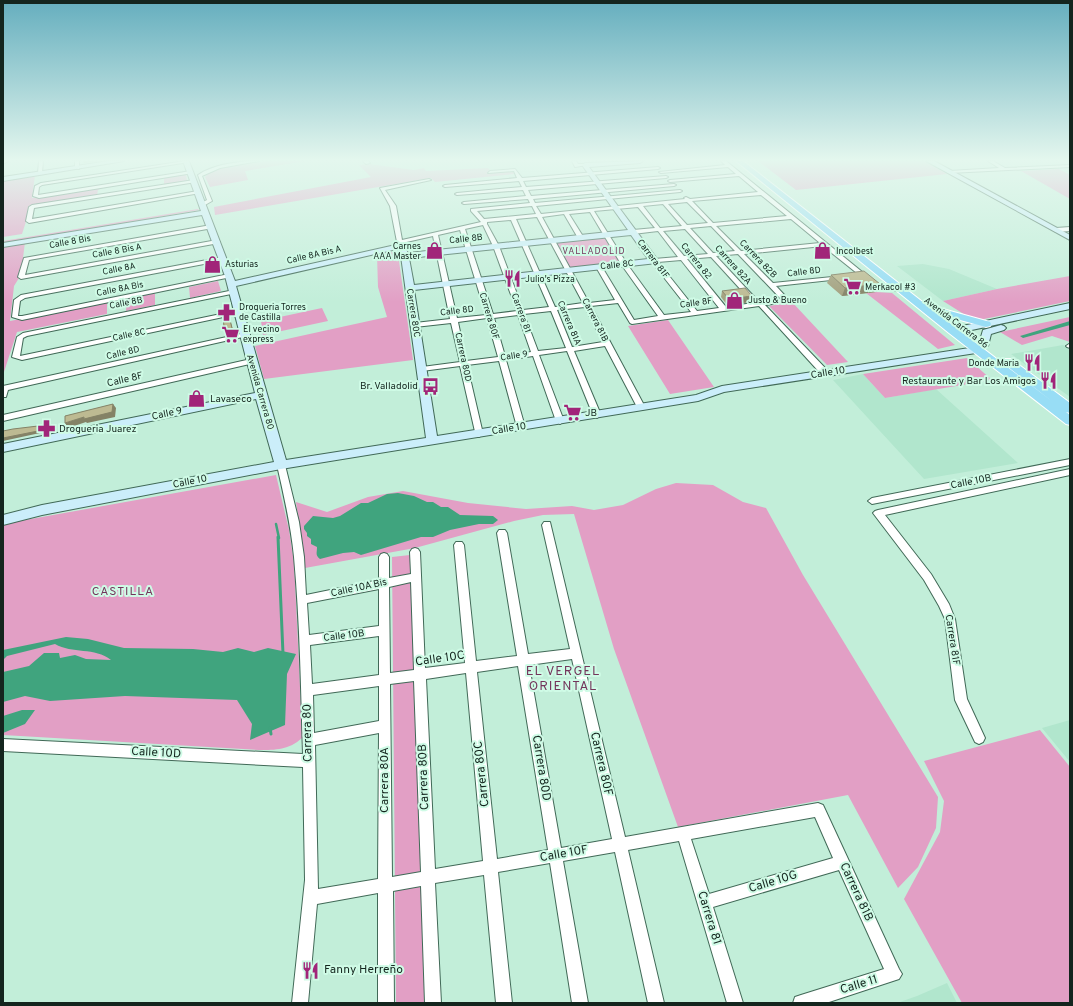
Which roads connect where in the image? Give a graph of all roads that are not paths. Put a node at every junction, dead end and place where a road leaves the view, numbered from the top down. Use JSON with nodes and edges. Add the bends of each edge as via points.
{"nodes":[{"id":1,"x":32,"y":208,"type":"edge"},
{"id":2,"x":105,"y":208,"type":"edge"},
{"id":3,"x":204,"y":208,"type":"junction"},
{"id":4,"x":392,"y":208,"type":"edge"},
{"id":5,"x":494,"y":208,"type":"edge"},
{"id":6,"x":536,"y":208,"type":"edge"},
{"id":7,"x":607,"y":208,"type":"edge"},
{"id":8,"x":616,"y":208,"type":"edge"},
{"id":9,"x":641,"y":208,"type":"edge"},
{"id":10,"x":669,"y":208,"type":"edge"},
{"id":11,"x":697,"y":208,"type":"edge"},
{"id":12,"x":781,"y":208,"type":"edge"},
{"id":13,"x":798,"y":208,"type":"edge"},
{"id":14,"x":809,"y":208,"type":"edge"},
{"id":15,"x":1016,"y":208,"type":"edge"},
{"id":16,"x":1024,"y":208,"type":"edge"},
{"id":17,"x":591,"y":210,"type":"junction"},
{"id":18,"x":565,"y":212,"type":"junction"},
{"id":19,"x":539,"y":215,"type":"junction"},
{"id":20,"x":512,"y":217,"type":"junction"},
{"id":21,"x":792,"y":217,"type":"junction"},
{"id":22,"x":484,"y":222,"type":"junction"},
{"id":23,"x":712,"y":224,"type":"junction"},
{"id":24,"x":211,"y":227,"type":"junction"},
{"id":25,"x":686,"y":227,"type":"junction"},
{"id":26,"x":462,"y":228,"type":"junction"},
{"id":27,"x":659,"y":230,"type":"junction"},
{"id":28,"x":1056,"y":230,"type":"junction"},
{"id":29,"x":1068,"y":230,"type":"edge"},
{"id":30,"x":633,"y":232,"type":"junction"},
{"id":31,"x":435,"y":234,"type":"junction"},
{"id":32,"x":607,"y":235,"type":"junction"},
{"id":33,"x":581,"y":238,"type":"junction"},
{"id":34,"x":1070,"y":238,"type":"edge"},
{"id":35,"x":3,"y":240,"type":"edge"},
{"id":36,"x":553,"y":241,"type":"junction"},
{"id":37,"x":217,"y":242,"type":"junction"},
{"id":38,"x":400,"y":244,"type":"junction"},
{"id":39,"x":524,"y":244,"type":"junction"},
{"id":40,"x":824,"y":244,"type":"junction"},
{"id":41,"x":3,"y":245,"type":"edge"},
{"id":42,"x":496,"y":246,"type":"junction"},
{"id":43,"x":468,"y":249,"type":"junction"},
{"id":44,"x":439,"y":252,"type":"junction"},
{"id":45,"x":740,"y":253,"type":"junction"},
{"id":46,"x":712,"y":255,"type":"junction"},
{"id":47,"x":404,"y":256,"type":"junction"},
{"id":48,"x":682,"y":258,"type":"junction"},
{"id":49,"x":223,"y":259,"type":"junction"},
{"id":50,"x":654,"y":261,"type":"junction"},
{"id":51,"x":624,"y":264,"type":"junction"},
{"id":52,"x":599,"y":267,"type":"junction"},
{"id":53,"x":569,"y":270,"type":"junction"},
{"id":54,"x":538,"y":274,"type":"junction"},
{"id":55,"x":862,"y":274,"type":"junction"},
{"id":56,"x":854,"y":275,"type":"edge"},
{"id":57,"x":847,"y":276,"type":"edge"},
{"id":58,"x":21,"y":277,"type":"joint"},
{"id":59,"x":508,"y":277,"type":"junction"},
{"id":60,"x":478,"y":280,"type":"junction"},
{"id":61,"x":232,"y":284,"type":"junction"},
{"id":62,"x":447,"y":284,"type":"junction"},
{"id":63,"x":771,"y":285,"type":"junction"},
{"id":64,"x":409,"y":288,"type":"junction"},
{"id":65,"x":902,"y":291,"type":"junction"},
{"id":66,"x":786,"y":300,"type":"joint"},
{"id":67,"x":620,"y":301,"type":"junction"},
{"id":68,"x":587,"y":304,"type":"junction"},
{"id":69,"x":759,"y":304,"type":"junction"},
{"id":70,"x":1070,"y":306,"type":"edge"},
{"id":71,"x":553,"y":309,"type":"junction"},
{"id":72,"x":724,"y":309,"type":"junction"},
{"id":73,"x":938,"y":310,"type":"junction"},
{"id":74,"x":240,"y":312,"type":"junction"},
{"id":75,"x":1070,"y":312,"type":"edge"},
{"id":76,"x":521,"y":313,"type":"junction"},
{"id":77,"x":695,"y":313,"type":"junction"},
{"id":78,"x":490,"y":316,"type":"junction"},
{"id":79,"x":15,"y":317,"type":"joint"},
{"id":80,"x":663,"y":318,"type":"junction"},
{"id":81,"x":455,"y":321,"type":"junction"},
{"id":82,"x":986,"y":324,"type":"junction"},
{"id":83,"x":415,"y":325,"type":"junction"},
{"id":84,"x":964,"y":329,"type":"junction"},
{"id":85,"x":952,"y":332,"type":"junction"},
{"id":86,"x":245,"y":335,"type":"junction"},
{"id":87,"x":607,"y":344,"type":"junction"},
{"id":88,"x":980,"y":347,"type":"junction"},
{"id":89,"x":570,"y":349,"type":"junction"},
{"id":90,"x":536,"y":354,"type":"junction"},
{"id":91,"x":19,"y":358,"type":"joint"},
{"id":92,"x":502,"y":358,"type":"junction"},
{"id":93,"x":251,"y":361,"type":"junction"},
{"id":94,"x":464,"y":363,"type":"junction"},
{"id":95,"x":422,"y":369,"type":"junction"},
{"id":96,"x":825,"y":373,"type":"junction"},
{"id":97,"x":4,"y":392,"type":"edge"},
{"id":98,"x":260,"y":395,"type":"junction"},
{"id":99,"x":641,"y":407,"type":"junction"},
{"id":100,"x":1070,"y":408,"type":"edge"},
{"id":101,"x":597,"y":415,"type":"junction"},
{"id":102,"x":3,"y":418,"type":"edge"},
{"id":103,"x":560,"y":421,"type":"junction"},
{"id":104,"x":1070,"y":421,"type":"edge"},
{"id":105,"x":521,"y":427,"type":"junction"},
{"id":106,"x":479,"y":434,"type":"junction"},
{"id":107,"x":432,"y":441,"type":"junction"},
{"id":108,"x":3,"y":448,"type":"edge"},
{"id":109,"x":1070,"y":462,"type":"edge"},
{"id":110,"x":281,"y":465,"type":"junction"},
{"id":111,"x":1070,"y":472,"type":"edge"},
{"id":112,"x":872,"y":501,"type":"dead end"},
{"id":113,"x":42,"y":510,"type":"junction"},
{"id":114,"x":878,"y":513,"type":"joint"},
{"id":115,"x":3,"y":514,"type":"edge"},
{"id":116,"x":3,"y":520,"type":"edge"},
{"id":117,"x":547,"y":524,"type":"dead end"},
{"id":118,"x":502,"y":533,"type":"dead end"},
{"id":119,"x":459,"y":545,"type":"dead end"},
{"id":120,"x":415,"y":552,"type":"dead end"},
{"id":121,"x":384,"y":557,"type":"dead end"},
{"id":122,"x":416,"y":577,"type":"junction"},
{"id":123,"x":384,"y":583,"type":"junction"},
{"id":124,"x":302,"y":600,"type":"junction"},
{"id":125,"x":385,"y":630,"type":"junction"},
{"id":126,"x":304,"y":641,"type":"junction"},
{"id":127,"x":576,"y":653,"type":"junction"},
{"id":128,"x":523,"y":660,"type":"junction"},
{"id":129,"x":471,"y":667,"type":"junction"},
{"id":130,"x":420,"y":674,"type":"junction"},
{"id":131,"x":385,"y":679,"type":"junction"},
{"id":132,"x":307,"y":690,"type":"junction"},
{"id":133,"x":385,"y":726,"type":"junction"},
{"id":134,"x":979,"y":738,"type":"dead end"},
{"id":135,"x":309,"y":740,"type":"junction"},
{"id":136,"x":3,"y":745,"type":"edge"},
{"id":137,"x":308,"y":761,"type":"junction"},
{"id":138,"x":818,"y":810,"type":"joint"},
{"id":139,"x":683,"y":833,"type":"junction"},
{"id":140,"x":620,"y":844,"type":"junction"},
{"id":141,"x":556,"y":855,"type":"junction"},
{"id":142,"x":842,"y":862,"type":"junction"},
{"id":143,"x":491,"y":866,"type":"junction"},
{"id":144,"x":428,"y":877,"type":"junction"},
{"id":145,"x":386,"y":884,"type":"junction"},
{"id":146,"x":310,"y":898,"type":"junction"},
{"id":147,"x":704,"y":903,"type":"junction"},
{"id":148,"x":894,"y":974,"type":"joint"},
{"id":149,"x":300,"y":1003,"type":"edge"},
{"id":150,"x":386,"y":1003,"type":"edge"},
{"id":151,"x":433,"y":1003,"type":"edge"},
{"id":152,"x":504,"y":1003,"type":"edge"},
{"id":153,"x":580,"y":1003,"type":"edge"},
{"id":154,"x":656,"y":1003,"type":"edge"},
{"id":155,"x":735,"y":1003,"type":"edge"},
{"id":156,"x":801,"y":1003,"type":"edge"}],
"edges":[{"from":1,"to":2,"type":"street","via":[[29,221]]},
{"from":3,"to":24,"type":"street","name":"Avenida Carrera 80"},
{"from":3,"to":35,"type":"street"},
{"from":3,"to":41,"type":"street"},
{"from":4,"to":38,"type":"street","name":"Carrera 80C"},
{"from":5,"to":22,"type":"street","name":"Carrera 81","via":[[473,210]]},
{"from":6,"to":19,"type":"street","name":"Carrera 81B"},
{"from":7,"to":17,"type":"street"},
{"from":8,"to":30,"type":"street","name":"Carrera 81F"},
{"from":9,"to":27,"type":"street","name":"Carrera 82"},
{"from":10,"to":25,"type":"street","name":"Carrera 82A"},
{"from":11,"to":23,"type":"street","name":"Carrera 82B"},
{"from":12,"to":21,"type":"street"},
{"from":13,"to":65,"type":"main road","name":"Avenida Carrera 86"},
{"from":14,"to":73,"type":"main road","name":"Avenida Carrera 86"},
{"from":15,"to":28,"type":"street"},
{"from":16,"to":29,"type":"street"},
{"from":17,"to":18,"type":"street"},
{"from":17,"to":32,"type":"street"},
{"from":18,"to":19,"type":"street"},
{"from":18,"to":33,"type":"street"},
{"from":19,"to":20,"type":"street"},
{"from":19,"to":36,"type":"street","name":"Carrera 81B"},
{"from":20,"to":22,"type":"street"},
{"from":20,"to":39,"type":"street","name":"Carrera 81A"},
{"from":21,"to":23,"type":"street","name":"Calle 8B"},
{"from":21,"to":40,"type":"street"},
{"from":22,"to":26,"type":"street","name":"Calle 8A Bis A"},
{"from":22,"to":42,"type":"street","name":"Carrera 81"},
{"from":23,"to":25,"type":"street","name":"Calle 8B"},
{"from":23,"to":45,"type":"street","name":"Carrera 82B"},
{"from":24,"to":37,"type":"street","name":"Avenida Carrera 80"},
{"from":24,"to":58,"type":"street","name":"Calle 8 Bis","via":[[26,259]]},
{"from":25,"to":27,"type":"street","name":"Calle 8B"},
{"from":25,"to":46,"type":"street","name":"Carrera 82A"},
{"from":26,"to":31,"type":"street","name":"Calle 8A Bis A"},
{"from":26,"to":43,"type":"street","name":"Carrera 80F"},
{"from":27,"to":30,"type":"street","name":"Calle 8B"},
{"from":27,"to":48,"type":"street","name":"Carrera 82"},
{"from":28,"to":29,"type":"street"},
{"from":28,"to":34,"type":"street"},
{"from":30,"to":32,"type":"street","name":"Calle 8B"},
{"from":30,"to":50,"type":"street","name":"Carrera 81F"},
{"from":31,"to":38,"type":"street","name":"Calle 8A Bis A"},
{"from":31,"to":44,"type":"street","name":"Carrera 80D"},
{"from":32,"to":33,"type":"street","name":"Calle 8B"},
{"from":32,"to":51,"type":"street"},
{"from":33,"to":36,"type":"street","name":"Calle 8B"},
{"from":36,"to":39,"type":"street","name":"Calle 8B"},
{"from":36,"to":53,"type":"street","name":"Carrera 81B"},
{"from":37,"to":49,"type":"street","name":"Avenida Carrera 80"},
{"from":37,"to":58,"type":"street","name":"Calle 8 Bis A"},
{"from":38,"to":47,"type":"street","name":"Carrera 80C"},
{"from":38,"to":61,"type":"street","name":"Calle 8A Bis A"},
{"from":39,"to":42,"type":"street","name":"Calle 8B"},
{"from":39,"to":54,"type":"street","name":"Carrera 81A"},
{"from":40,"to":45,"type":"street","name":"Calle 8C"},
{"from":40,"to":55,"type":"street"},
{"from":42,"to":43,"type":"street","name":"Calle 8B"},
{"from":42,"to":59,"type":"street","name":"Carrera 81"},
{"from":43,"to":44,"type":"street","name":"Calle 8B"},
{"from":43,"to":60,"type":"street","name":"Carrera 80F"},
{"from":44,"to":47,"type":"street","name":"Calle 8B"},
{"from":44,"to":62,"type":"street","name":"Carrera 80D"},
{"from":45,"to":46,"type":"street","name":"Calle 8C"},
{"from":45,"to":63,"type":"street","name":"Carrera 82B"},
{"from":46,"to":48,"type":"street","name":"Calle 8C"},
{"from":46,"to":69,"type":"street","name":"Carrera 82A"},
{"from":47,"to":64,"type":"street","name":"Carrera 80C"},
{"from":48,"to":50,"type":"street","name":"Calle 8C"},
{"from":48,"to":72,"type":"street","name":"Carrera 82"},
{"from":49,"to":61,"type":"street","name":"Avenida Carrera 80"},
{"from":49,"to":79,"type":"street","name":"Calle 8A","via":[[19,298]]},
{"from":50,"to":51,"type":"street","name":"Calle 8C"},
{"from":50,"to":77,"type":"street","name":"Carrera 81F"},
{"from":51,"to":52,"type":"street","name":"Calle 8C"},
{"from":51,"to":80,"type":"street"},
{"from":52,"to":53,"type":"street","name":"Calle 8C"},
{"from":52,"to":67,"type":"street"},
{"from":53,"to":54,"type":"street","name":"Calle 8C"},
{"from":53,"to":68,"type":"street","name":"Carrera 81B"},
{"from":54,"to":59,"type":"street","name":"Calle 8C"},
{"from":54,"to":71,"type":"street","name":"Carrera 81A"},
{"from":55,"to":56,"type":"street"},
{"from":55,"to":65,"type":"street","via":[[875,285]]},
{"from":57,"to":63,"type":"street","name":"Calle 8D"},
{"from":59,"to":60,"type":"street","name":"Calle 8C"},
{"from":59,"to":76,"type":"street","name":"Carrera 81"},
{"from":60,"to":62,"type":"street","name":"Calle 8C"},
{"from":60,"to":78,"type":"street","name":"Carrera 80F"},
{"from":61,"to":74,"type":"street","name":"Avenida Carrera 80"},
{"from":61,"to":79,"type":"street","name":"Calle 8A Bis","via":[[22,318]]},
{"from":61,"to":91,"type":"street","name":"Calle 8B","via":[[23,335],[20,337],[16,357]]},
{"from":62,"to":64,"type":"street","name":"Calle 8C"},
{"from":62,"to":81,"type":"street","name":"Carrera 80D"},
{"from":63,"to":66,"type":"street","name":"Carrera 82B"},
{"from":64,"to":83,"type":"street","name":"Carrera 80C"},
{"from":65,"to":85,"type":"main road","name":"Avenida Carrera 86"},
{"from":66,"to":69,"type":"street","name":"Calle 8F"},
{"from":67,"to":68,"type":"street","name":"Calle 8D"},
{"from":67,"to":80,"type":"street","name":"Calle 8F","via":[[632,322]]},
{"from":68,"to":71,"type":"street","name":"Calle 8D"},
{"from":68,"to":87,"type":"street","name":"Carrera 81B"},
{"from":69,"to":72,"type":"street","name":"Calle 8F"},
{"from":69,"to":96,"type":"street","name":"Carrera 82A"},
{"from":70,"to":82,"type":"street"},
{"from":71,"to":76,"type":"street","name":"Calle 8D"},
{"from":71,"to":89,"type":"street","name":"Carrera 81A"},
{"from":72,"to":77,"type":"street","name":"Calle 8F"},
{"from":73,"to":82,"type":"main road"},
{"from":73,"to":84,"type":"main road","name":"Avenida Carrera 86"},
{"from":74,"to":86,"type":"street","name":"Avenida Carrera 80"},
{"from":74,"to":91,"type":"street","name":"Calle 8C"},
{"from":75,"to":88,"type":"street","via":[[990,330],[985,334]]},
{"from":76,"to":78,"type":"street","name":"Calle 8D"},
{"from":76,"to":90,"type":"street","name":"Carrera 81"},
{"from":77,"to":80,"type":"street","name":"Calle 8F"},
{"from":78,"to":81,"type":"street","name":"Calle 8D"},
{"from":78,"to":92,"type":"street","name":"Carrera 80F"},
{"from":81,"to":83,"type":"street","name":"Calle 8D"},
{"from":81,"to":94,"type":"street","name":"Carrera 80D"},
{"from":82,"to":84,"type":"street"},
{"from":83,"to":95,"type":"street","name":"Carrera 80C"},
{"from":84,"to":85,"type":"street"},
{"from":84,"to":88,"type":"main road","name":"Avenida Carrera 86"},
{"from":85,"to":88,"type":"main road","name":"Avenida Carrera 86"},
{"from":86,"to":93,"type":"street","name":"Avenida Carrera 80"},
{"from":86,"to":97,"type":"street","name":"Calle 8D"},
{"from":87,"to":89,"type":"street","name":"Calle 9"},
{"from":87,"to":99,"type":"street","name":"Carrera 81B"},
{"from":88,"to":96,"type":"street","name":"Calle 10"},
{"from":88,"to":100,"type":"main road","name":"Avenida Carrera 86"},
{"from":88,"to":104,"type":"main road","name":"Avenida Carrera 86"},
{"from":89,"to":90,"type":"street","name":"Calle 9"},
{"from":89,"to":101,"type":"street","name":"Carrera 81A"},
{"from":90,"to":92,"type":"street","name":"Calle 9"},
{"from":90,"to":103,"type":"street","name":"Carrera 81"},
{"from":92,"to":94,"type":"street","name":"Calle 9"},
{"from":92,"to":105,"type":"street","name":"Carrera 80F"},
{"from":93,"to":98,"type":"street","name":"Avenida Carrera 80"},
{"from":93,"to":102,"type":"street","name":"Calle 8F"},
{"from":94,"to":95,"type":"street","name":"Calle 9"},
{"from":94,"to":106,"type":"street","name":"Carrera 80D"},
{"from":95,"to":107,"type":"street","name":"Carrera 80C"},
{"from":96,"to":99,"type":"street","name":"Calle 10","via":[[722,389],[698,398]]},
{"from":98,"to":108,"type":"street","name":"Calle 9"},
{"from":98,"to":110,"type":"street","name":"Avenida Carrera 80"},
{"from":99,"to":101,"type":"street","name":"Calle 10"},
{"from":101,"to":103,"type":"street","name":"Calle 10"},
{"from":103,"to":105,"type":"street","name":"Calle 10"},
{"from":105,"to":106,"type":"street","name":"Calle 10"},
{"from":106,"to":107,"type":"street","name":"Calle 10"},
{"from":107,"to":110,"type":"street","name":"Calle 10"},
{"from":109,"to":112,"type":"street","name":"Calle 10B"},
{"from":110,"to":113,"type":"street","name":"Calle 10"},
{"from":110,"to":124,"type":"street","name":"Carrera 80","via":[[294,522]]},
{"from":111,"to":114,"type":"street","name":"Calle 10B"},
{"from":113,"to":115,"type":"street","name":"Calle 10"},
{"from":113,"to":116,"type":"street","name":"Calle 10"},
{"from":114,"to":134,"type":"street","name":"Carrera 81F","via":[[946,606],[961,700]]},
{"from":117,"to":127,"type":"street","name":"Carrera 80F"},
{"from":118,"to":128,"type":"street","name":"Carrera 80D"},
{"from":119,"to":129,"type":"street","name":"Carrera 80C"},
{"from":120,"to":122,"type":"street","name":"Carrera 80B"},
{"from":121,"to":123,"type":"street","name":"Carrera 80A"},
{"from":122,"to":123,"type":"street","name":"Calle 10A Bis"},
{"from":122,"to":130,"type":"street","name":"Carrera 80B"},
{"from":123,"to":124,"type":"street","name":"Calle 10A Bis"},
{"from":123,"to":125,"type":"street","name":"Carrera 80A"},
{"from":124,"to":126,"type":"street","name":"Carrera 80"},
{"from":125,"to":126,"type":"street","name":"Calle 10B"},
{"from":125,"to":131,"type":"street","name":"Carrera 80A"},
{"from":126,"to":132,"type":"street","name":"Carrera 80"},
{"from":127,"to":128,"type":"street","name":"Calle 10C"},
{"from":127,"to":140,"type":"street","name":"Carrera 80F"},
{"from":128,"to":129,"type":"street","name":"Calle 10C"},
{"from":128,"to":141,"type":"street","name":"Carrera 80D"},
{"from":129,"to":130,"type":"street","name":"Calle 10C"},
{"from":129,"to":143,"type":"street","name":"Carrera 80C"},
{"from":130,"to":131,"type":"street","name":"Calle 10C"},
{"from":130,"to":144,"type":"street","name":"Carrera 80B"},
{"from":131,"to":132,"type":"street","name":"Calle 10C"},
{"from":131,"to":133,"type":"street","name":"Carrera 80A"},
{"from":132,"to":135,"type":"street","name":"Carrera 80"},
{"from":133,"to":135,"type":"street"},
{"from":133,"to":145,"type":"street","name":"Carrera 80A"},
{"from":135,"to":137,"type":"street","name":"Carrera 80"},
{"from":136,"to":137,"type":"street","name":"Calle 10D"},
{"from":137,"to":146,"type":"street","name":"Carrera 80","via":[[312,860]]},
{"from":138,"to":139,"type":"street","name":"Calle 10F"},
{"from":138,"to":142,"type":"street","name":"Carrera 81B"},
{"from":139,"to":140,"type":"street","name":"Calle 10F"},
{"from":139,"to":147,"type":"street","name":"Carrera 81"},
{"from":140,"to":141,"type":"street","name":"Calle 10F"},
{"from":140,"to":154,"type":"street","name":"Carrera 80F"},
{"from":141,"to":143,"type":"street","name":"Calle 10F"},
{"from":141,"to":153,"type":"street","name":"Carrera 80D"},
{"from":142,"to":147,"type":"street","name":"Calle 10G"},
{"from":142,"to":148,"type":"street","name":"Carrera 81B"},
{"from":143,"to":144,"type":"street","name":"Calle 10F"},
{"from":143,"to":152,"type":"street","name":"Carrera 80C"},
{"from":144,"to":145,"type":"street","name":"Calle 10F"},
{"from":144,"to":151,"type":"street","name":"Carrera 80B"},
{"from":145,"to":146,"type":"street","name":"Calle 10F"},
{"from":145,"to":150,"type":"street","name":"Carrera 80A"},
{"from":146,"to":149,"type":"street","name":"Carrera 80"},
{"from":147,"to":155,"type":"street","name":"Carrera 81"},
{"from":148,"to":156,"type":"street","name":"Calle 11"}]}
